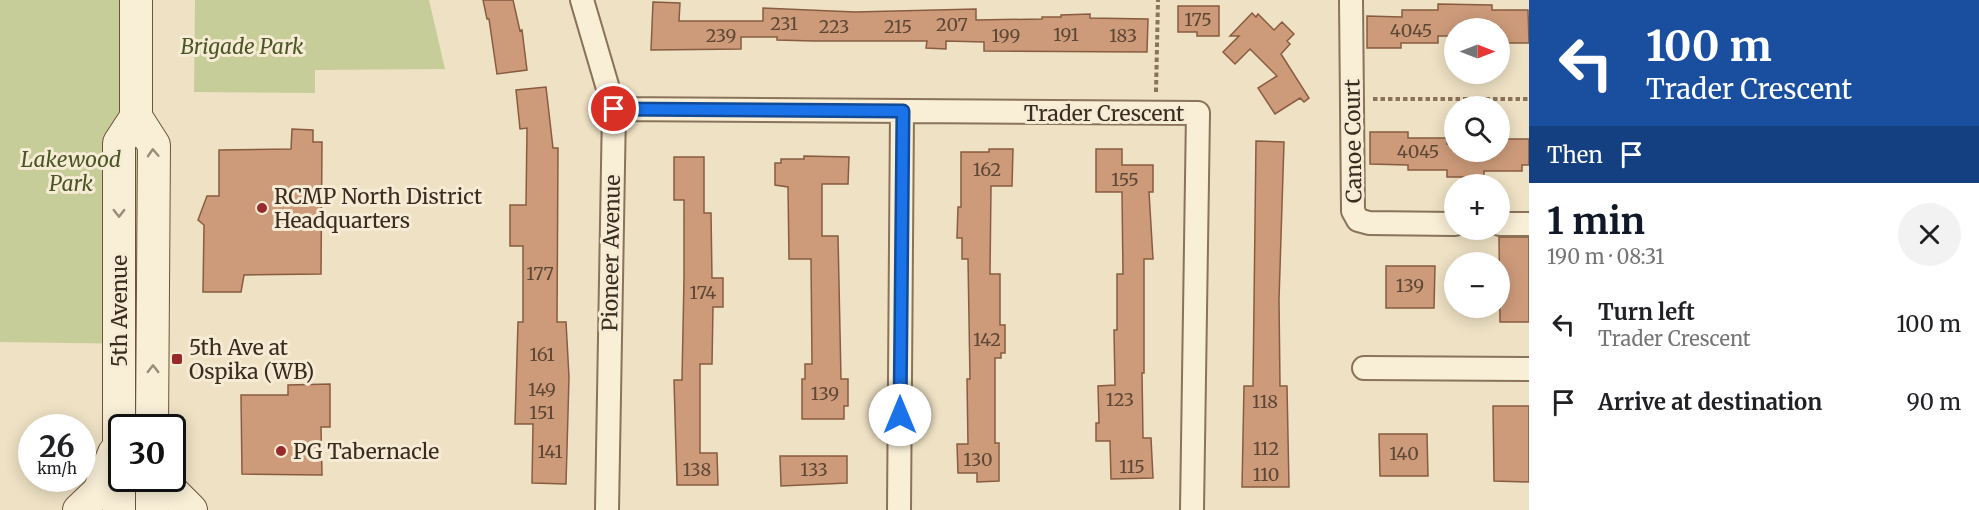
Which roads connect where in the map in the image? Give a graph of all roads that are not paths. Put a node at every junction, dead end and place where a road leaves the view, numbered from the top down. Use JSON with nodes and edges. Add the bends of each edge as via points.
{"nodes":[{"id":1,"x":136,"y":0,"type":"edge"},
{"id":2,"x":582,"y":0,"type":"edge"},
{"id":3,"x":1351,"y":0,"type":"edge"},
{"id":4,"x":614,"y":109,"type":"junction"},
{"id":5,"x":903,"y":111,"type":"junction"},
{"id":6,"x":136,"y":117,"type":"junction"},
{"id":7,"x":1444,"y":224,"type":"edge"},
{"id":8,"x":1510,"y":224,"type":"edge"},
{"id":9,"x":1529,"y":224,"type":"edge"},
{"id":10,"x":1364,"y":368,"type":"dead end"},
{"id":11,"x":1529,"y":369,"type":"edge"},
{"id":12,"x":119,"y":414,"type":"edge"},
{"id":13,"x":152,"y":414,"type":"edge"},
{"id":14,"x":108,"y":471,"type":"edge"},
{"id":15,"x":119,"y":492,"type":"edge"},
{"id":16,"x":152,"y":492,"type":"edge"},
{"id":17,"x":173,"y":492,"type":"edge"},
{"id":18,"x":79,"y":510,"type":"edge"},
{"id":19,"x":119,"y":510,"type":"edge"},
{"id":20,"x":152,"y":510,"type":"edge"},
{"id":21,"x":191,"y":510,"type":"edge"},
{"id":22,"x":607,"y":510,"type":"edge"},
{"id":23,"x":899,"y":510,"type":"edge"},
{"id":24,"x":1192,"y":510,"type":"edge"}],
"edges":[{"from":1,"to":6,"type":"main road"},
{"from":2,"to":4,"type":"street","name":"Pioneer Avenue"},
{"from":3,"to":7,"type":"street","name":"Canoe Court","via":[[1353,211],[1358,220],[1369,223]]},
{"from":4,"to":5,"type":"street","name":"Trader Crescent"},
{"from":4,"to":22,"type":"street","name":"Pioneer Avenue"},
{"from":5,"to":23,"type":"street"},
{"from":5,"to":24,"type":"street","name":"Trader Crescent","via":[[1198,113]]},
{"from":6,"to":12,"type":"main road","name":"5th Avenue","one_way":true,"via":[[119,143]]},
{"from":13,"to":6,"type":"main road","name":"5th Avenue","one_way":true,"via":[[154,145]]},
{"from":8,"to":9,"type":"street"},
{"from":10,"to":11,"type":"street"},
{"from":14,"to":18,"type":"main road","via":[[99,491]]},
{"from":15,"to":19,"type":"main road","name":"5th Avenue"},
{"from":16,"to":20,"type":"main road"},
{"from":17,"to":21,"type":"main road"}]}
